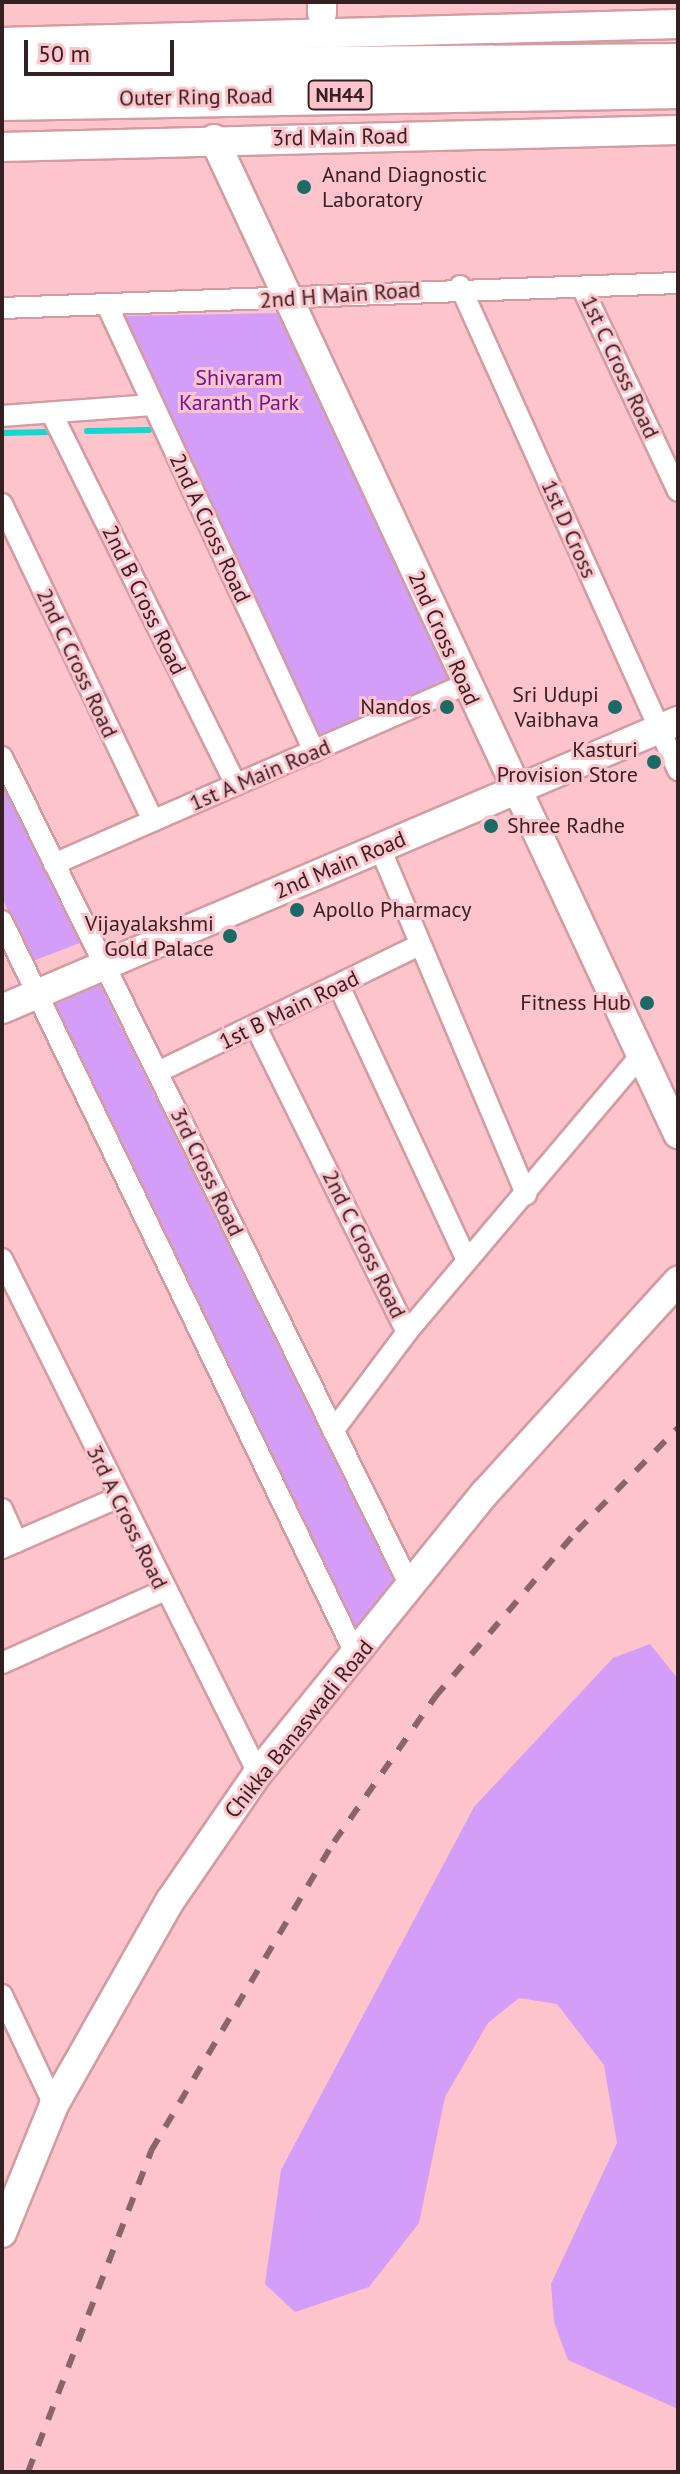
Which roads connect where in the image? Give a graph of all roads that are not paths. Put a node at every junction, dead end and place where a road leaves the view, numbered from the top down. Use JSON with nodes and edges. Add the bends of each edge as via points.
{"nodes":[{"id":1,"x":322,"y":8,"type":"edge"},
{"id":2,"x":678,"y":24,"type":"edge"},
{"id":3,"x":529,"y":26,"type":"junction"},
{"id":4,"x":237,"y":31,"type":"junction"},
{"id":5,"x":2,"y":42,"type":"edge"},
{"id":6,"x":678,"y":62,"type":"edge"},
{"id":7,"x":2,"y":68,"type":"edge"},
{"id":8,"x":678,"y":90,"type":"edge"},
{"id":9,"x":2,"y":102,"type":"edge"},
{"id":10,"x":678,"y":130,"type":"edge"},
{"id":11,"x":214,"y":139,"type":"junction"},
{"id":12,"x":2,"y":147,"type":"edge"},
{"id":13,"x":678,"y":283,"type":"edge"},
{"id":14,"x":460,"y":286,"type":"junction"},
{"id":15,"x":582,"y":287,"type":"junction"},
{"id":16,"x":295,"y":301,"type":"junction"},
{"id":17,"x":107,"y":305,"type":"junction"},
{"id":18,"x":2,"y":308,"type":"edge"},
{"id":19,"x":153,"y":405,"type":"junction"},
{"id":20,"x":52,"y":414,"type":"junction"},
{"id":21,"x":2,"y":416,"type":"edge"},
{"id":22,"x":678,"y":491,"type":"edge"},
{"id":23,"x":2,"y":504,"type":"edge"},
{"id":24,"x":464,"y":685,"type":"junction"},
{"id":25,"x":668,"y":726,"type":"edge"},
{"id":26,"x":314,"y":751,"type":"junction"},
{"id":27,"x":2,"y":757,"type":"edge"},
{"id":28,"x":678,"y":770,"type":"edge"},
{"id":29,"x":236,"y":785,"type":"junction"},
{"id":30,"x":513,"y":791,"type":"junction"},
{"id":31,"x":153,"y":821,"type":"junction"},
{"id":32,"x":380,"y":848,"type":"junction"},
{"id":33,"x":54,"y":864,"type":"junction"},
{"id":34,"x":2,"y":921,"type":"edge"},
{"id":35,"x":419,"y":945,"type":"junction"},
{"id":36,"x":104,"y":964,"type":"junction"},
{"id":37,"x":339,"y":986,"type":"junction"},
{"id":38,"x":36,"y":993,"type":"junction"},
{"id":39,"x":2,"y":1009,"type":"edge"},
{"id":40,"x":256,"y":1027,"type":"junction"},
{"id":41,"x":642,"y":1054,"type":"junction"},
{"id":42,"x":158,"y":1072,"type":"junction"},
{"id":43,"x":678,"y":1134,"type":"edge"},
{"id":44,"x":526,"y":1194,"type":"junction"},
{"id":45,"x":2,"y":1259,"type":"edge"},
{"id":46,"x":467,"y":1261,"type":"junction"},
{"id":47,"x":678,"y":1281,"type":"edge"},
{"id":48,"x":407,"y":1332,"type":"junction"},
{"id":49,"x":333,"y":1431,"type":"junction"},
{"id":50,"x":117,"y":1498,"type":"junction"},
{"id":51,"x":2,"y":1509,"type":"edge"},
{"id":52,"x":10,"y":1545,"type":"edge"},
{"id":53,"x":411,"y":1588,"type":"junction"},
{"id":54,"x":163,"y":1591,"type":"junction"},
{"id":55,"x":357,"y":1657,"type":"junction"},
{"id":56,"x":2,"y":1663,"type":"edge"},
{"id":57,"x":258,"y":1773,"type":"junction"},
{"id":58,"x":2,"y":1995,"type":"edge"},
{"id":59,"x":54,"y":2105,"type":"junction"},
{"id":60,"x":2,"y":2233,"type":"edge"}],
"edges":[{"from":1,"to":3,"type":"street","via":[[501,12]]},
{"from":1,"to":4,"type":"street","via":[[249,16]]},
{"from":2,"to":3,"type":"street"},
{"from":3,"to":4,"type":"street"},
{"from":4,"to":5,"type":"street"},
{"from":6,"to":7,"type":"highway","name":"Outer Ring Road","number":"NH44"},
{"from":8,"to":9,"type":"highway","name":"Outer Ring Road","number":"NH44"},
{"from":10,"to":11,"type":"street","name":"3rd Main Road"},
{"from":11,"to":12,"type":"street","name":"3rd Main Road"},
{"from":11,"to":16,"type":"street","name":"2nd Cross Road"},
{"from":13,"to":15,"type":"street","name":"2nd H Main Road"},
{"from":14,"to":15,"type":"street","name":"2nd H Main Road"},
{"from":14,"to":16,"type":"street","name":"2nd H Main Road"},
{"from":14,"to":25,"type":"street","name":"1st D Cross"},
{"from":15,"to":22,"type":"street","name":"1st C Cross Road"},
{"from":16,"to":17,"type":"street","name":"2nd H Main Road"},
{"from":16,"to":24,"type":"street","name":"2nd Cross Road"},
{"from":17,"to":18,"type":"street","name":"2nd H Main Road"},
{"from":17,"to":19,"type":"street","name":"2nd A Cross Road"},
{"from":19,"to":20,"type":"street"},
{"from":19,"to":26,"type":"street","name":"2nd A Cross Road"},
{"from":20,"to":21,"type":"street"},
{"from":20,"to":29,"type":"street","name":"2nd B Cross Road"},
{"from":23,"to":31,"type":"street","name":"2nd C Cross Road"},
{"from":24,"to":26,"type":"street","name":"1st A Main Road"},
{"from":24,"to":30,"type":"street","name":"2nd Cross Road"},
{"from":25,"to":28,"type":"street","name":"1st D Cross"},
{"from":25,"to":30,"type":"street","name":"2nd Main Road"},
{"from":26,"to":29,"type":"street","name":"1st A Main Road"},
{"from":27,"to":33,"type":"street","name":"3rd Cross Road"},
{"from":29,"to":31,"type":"street","name":"1st A Main Road"},
{"from":30,"to":32,"type":"street","name":"2nd Main Road"},
{"from":30,"to":41,"type":"street","name":"2nd Cross Road"},
{"from":31,"to":33,"type":"street","name":"1st A Main Road"},
{"from":32,"to":35,"type":"street"},
{"from":32,"to":36,"type":"street","name":"2nd Main Road"},
{"from":33,"to":36,"type":"street","name":"3rd Cross Road"},
{"from":34,"to":38,"type":"street"},
{"from":35,"to":37,"type":"street","name":"1st B Main Road"},
{"from":35,"to":44,"type":"street"},
{"from":36,"to":38,"type":"street","name":"2nd Main Road"},
{"from":36,"to":42,"type":"street","name":"3rd Cross Road"},
{"from":37,"to":40,"type":"street","name":"1st B Main Road"},
{"from":37,"to":46,"type":"street"},
{"from":38,"to":39,"type":"street","name":"2nd Main Road"},
{"from":38,"to":55,"type":"street"},
{"from":40,"to":42,"type":"street","name":"1st B Main Road"},
{"from":40,"to":48,"type":"street","name":"2nd C Cross Road"},
{"from":41,"to":43,"type":"street","name":"2nd Cross Road"},
{"from":41,"to":44,"type":"street"},
{"from":42,"to":49,"type":"street","name":"3rd Cross Road"},
{"from":44,"to":46,"type":"street"},
{"from":45,"to":50,"type":"street","name":"3rd A Cross Road"},
{"from":46,"to":48,"type":"street"},
{"from":47,"to":53,"type":"street","name":"Chikka Banaswadi Road","via":[[485,1493]]},
{"from":48,"to":49,"type":"street"},
{"from":49,"to":53,"type":"street","name":"3rd Cross Road"},
{"from":50,"to":52,"type":"street"},
{"from":50,"to":54,"type":"street","name":"3rd A Cross Road"},
{"from":51,"to":52,"type":"street"},
{"from":53,"to":55,"type":"street","name":"Chikka Banaswadi Road"},
{"from":54,"to":56,"type":"street"},
{"from":54,"to":57,"type":"street","name":"3rd A Cross Road"},
{"from":55,"to":57,"type":"street","name":"Chikka Banaswadi Road"},
{"from":57,"to":59,"type":"street","name":"Chikka Banaswadi Road","via":[[170,1901]]},
{"from":58,"to":59,"type":"street"},
{"from":59,"to":60,"type":"street","name":"Chikka Banaswadi Road"}]}
